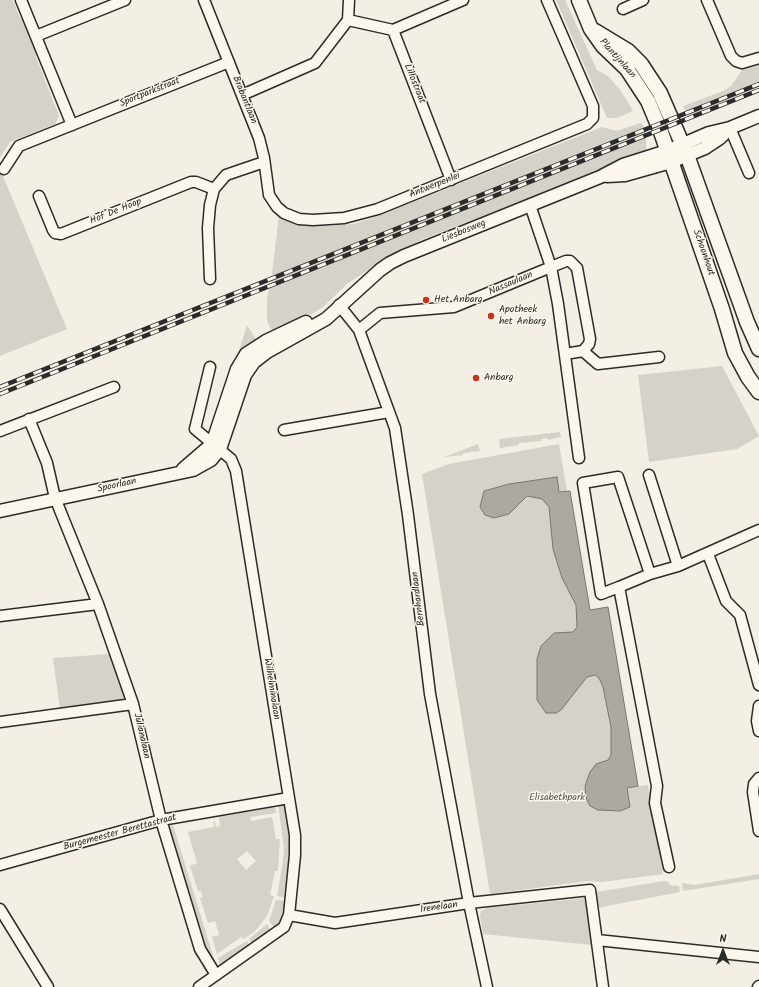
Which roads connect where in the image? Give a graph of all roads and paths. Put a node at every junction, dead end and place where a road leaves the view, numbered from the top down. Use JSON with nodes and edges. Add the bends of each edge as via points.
{"nodes":[{"id":1,"x":21,"y":0,"type":"edge"},
{"id":2,"x":125,"y":0,"type":"edge"},
{"id":3,"x":204,"y":0,"type":"edge"},
{"id":4,"x":349,"y":0,"type":"edge"},
{"id":5,"x":463,"y":0,"type":"edge"},
{"id":6,"x":547,"y":0,"type":"edge"},
{"id":7,"x":579,"y":0,"type":"edge"},
{"id":8,"x":643,"y":0,"type":"edge"},
{"id":9,"x":707,"y":0,"type":"edge"},
{"id":10,"x":623,"y":9,"type":"dead end"},
{"id":11,"x":348,"y":20,"type":"junction"},
{"id":12,"x":591,"y":29,"type":"junction"},
{"id":13,"x":393,"y":30,"type":"junction"},
{"id":14,"x":36,"y":36,"type":"junction"},
{"id":15,"x":759,"y":58,"type":"edge"},
{"id":16,"x":229,"y":62,"type":"junction"},
{"id":17,"x":242,"y":95,"type":"junction"},
{"id":18,"x":666,"y":106,"type":"joint"},
{"id":19,"x":652,"y":112,"type":"joint"},
{"id":20,"x":759,"y":116,"type":"edge"},
{"id":21,"x":72,"y":125,"type":"junction"},
{"id":22,"x":730,"y":128,"type":"junction"},
{"id":23,"x":684,"y":150,"type":"junction"},
{"id":24,"x":669,"y":157,"type":"junction"},
{"id":25,"x":264,"y":162,"type":"junction"},
{"id":26,"x":4,"y":169,"type":"dead end"},
{"id":27,"x":749,"y":173,"type":"dead end"},
{"id":28,"x":451,"y":180,"type":"junction"},
{"id":29,"x":214,"y":188,"type":"junction"},
{"id":30,"x":39,"y":196,"type":"dead end"},
{"id":31,"x":274,"y":203,"type":"joint"},
{"id":32,"x":530,"y":205,"type":"junction"},
{"id":33,"x":550,"y":267,"type":"junction"},
{"id":34,"x":210,"y":279,"type":"dead end"},
{"id":35,"x":339,"y":306,"type":"junction"},
{"id":36,"x":359,"y":330,"type":"junction"},
{"id":37,"x":759,"y":349,"type":"edge"},
{"id":38,"x":583,"y":351,"type":"junction"},
{"id":39,"x":565,"y":354,"type":"junction"},
{"id":40,"x":659,"y":356,"type":"dead end"},
{"id":41,"x":210,"y":367,"type":"dead end"},
{"id":42,"x":753,"y":375,"type":"edge"},
{"id":43,"x":114,"y":386,"type":"dead end"},
{"id":44,"x":759,"y":392,"type":"edge"},
{"id":45,"x":389,"y":412,"type":"junction"},
{"id":46,"x":29,"y":419,"type":"junction"},
{"id":47,"x":284,"y":430,"type":"dead end"},
{"id":48,"x":0,"y":431,"type":"edge"},
{"id":49,"x":216,"y":447,"type":"junction"},
{"id":50,"x":579,"y":458,"type":"dead end"},
{"id":51,"x":648,"y":475,"type":"dead end"},
{"id":52,"x":55,"y":498,"type":"junction"},
{"id":53,"x":0,"y":511,"type":"edge"},
{"id":54,"x":759,"y":530,"type":"edge"},
{"id":55,"x":708,"y":554,"type":"junction"},
{"id":56,"x":678,"y":566,"type":"junction"},
{"id":57,"x":650,"y":574,"type":"junction"},
{"id":58,"x":619,"y":587,"type":"junction"},
{"id":59,"x":98,"y":604,"type":"junction"},
{"id":60,"x":0,"y":616,"type":"edge"},
{"id":61,"x":759,"y":686,"type":"edge"},
{"id":62,"x":133,"y":704,"type":"junction"},
{"id":63,"x":759,"y":706,"type":"edge"},
{"id":64,"x":0,"y":722,"type":"edge"},
{"id":65,"x":759,"y":731,"type":"edge"},
{"id":66,"x":759,"y":778,"type":"edge"},
{"id":67,"x":289,"y":798,"type":"junction"},
{"id":68,"x":161,"y":820,"type":"junction"},
{"id":69,"x":759,"y":831,"type":"edge"},
{"id":70,"x":0,"y":865,"type":"edge"},
{"id":71,"x":669,"y":867,"type":"dead end"},
{"id":72,"x":469,"y":903,"type":"junction"},
{"id":73,"x":0,"y":909,"type":"edge"},
{"id":74,"x":289,"y":915,"type":"junction"},
{"id":75,"x":597,"y":940,"type":"junction"},
{"id":76,"x":759,"y":957,"type":"edge"},
{"id":77,"x":216,"y":975,"type":"junction"},
{"id":78,"x":48,"y":987,"type":"edge"},
{"id":79,"x":200,"y":987,"type":"edge"},
{"id":80,"x":487,"y":987,"type":"edge"},
{"id":81,"x":603,"y":987,"type":"edge"}],
"edges":[{"from":1,"to":14,"type":"street"},
{"from":2,"to":14,"type":"street"},
{"from":3,"to":16,"type":"street","name":"Brabantlaan"},
{"from":4,"to":11,"type":"street"},
{"from":5,"to":13,"type":"street"},
{"from":6,"to":28,"type":"street","name":"Antwerpenlei","via":[[593,106],[593,118],[588,124]]},
{"from":7,"to":12,"type":"main road","name":"Plantijnlaan"},
{"from":8,"to":10,"type":"street"},
{"from":9,"to":15,"type":"street","via":[[727,50],[736,62],[748,63]]},
{"from":11,"to":13,"type":"street"},
{"from":11,"to":17,"type":"street","via":[[315,63]]},
{"from":12,"to":18,"type":"main road","name":"Plantijnlaan","via":[[628,51],[641,64]]},
{"from":12,"to":19,"type":"main road","name":"Plantijnlaan","via":[[603,46],[631,74]]},
{"from":13,"to":28,"type":"street","name":"Lillostraat"},
{"from":14,"to":21,"type":"street"},
{"from":16,"to":17,"type":"street","name":"Brabantlaan"},
{"from":16,"to":21,"type":"street","name":"Sportparkstraat"},
{"from":17,"to":25,"type":"street","name":"Brabantlaan","via":[[259,138]]},
{"from":18,"to":23,"type":"main road","name":"Schoonhout"},
{"from":19,"to":24,"type":"main road","name":"Schoonhout"},
{"from":20,"to":22,"type":"street","name":"Liesbosweg"},
{"from":21,"to":26,"type":"street","name":"Sportparkstraat","via":[[19,146]]},
{"from":22,"to":23,"type":"street","name":"Liesbosweg","via":[[709,133]]},
{"from":22,"to":27,"type":"street"},
{"from":23,"to":24,"type":"street","name":"Liesbosweg"},
{"from":23,"to":37,"type":"main road","name":"Schoonhout"},
{"from":24,"to":32,"type":"street","name":"Liesbosweg","via":[[623,165]]},
{"from":24,"to":42,"type":"main road","name":"Schoonhout","via":[[735,353]]},
{"from":25,"to":29,"type":"street","via":[[226,175]]},
{"from":25,"to":31,"type":"street","name":"Brabantlaan","via":[[268,192]]},
{"from":28,"to":31,"type":"street","name":"Antwerpenlei","via":[[378,209],[344,218],[298,218],[284,214]]},
{"from":29,"to":30,"type":"street","name":"Hof De Hoop","via":[[191,182],[61,234],[53,230]]},
{"from":29,"to":34,"type":"street","via":[[208,228]]},
{"from":32,"to":33,"type":"street"},
{"from":32,"to":35,"type":"street","name":"Liesbosweg","via":[[390,263]]},
{"from":33,"to":36,"type":"street","name":"Nassaulaan","via":[[454,307],[380,313]]},
{"from":33,"to":38,"type":"street","name":"Nassaulaan","via":[[570,261],[577,268],[590,340]]},
{"from":33,"to":39,"type":"street"},
{"from":35,"to":36,"type":"street","name":"Bernhardlaan"},
{"from":35,"to":49,"type":"street","name":"Liesbosweg","via":[[268,340],[246,354],[237,369]]},
{"from":36,"to":45,"type":"street","name":"Bernhardlaan"},
{"from":38,"to":39,"type":"street"},
{"from":38,"to":40,"type":"street","via":[[598,364]]},
{"from":39,"to":50,"type":"street"},
{"from":41,"to":49,"type":"street","name":"Wilhelminalaan","via":[[195,430]]},
{"from":42,"to":44,"type":"main road","name":"Schoonhout"},
{"from":43,"to":46,"type":"street"},
{"from":45,"to":47,"type":"street"},
{"from":45,"to":72,"type":"street","name":"Bernhardlaan","via":[[395,428],[408,515],[430,694]]},
{"from":46,"to":48,"type":"street"},
{"from":46,"to":52,"type":"street","via":[[47,463]]},
{"from":49,"to":52,"type":"street","name":"Spoorlaan","via":[[178,472]]},
{"from":49,"to":67,"type":"street","name":"Wilhelminalaan","via":[[231,459],[236,471]]},
{"from":51,"to":56,"type":"street"},
{"from":52,"to":53,"type":"street","name":"Spoorlaan"},
{"from":52,"to":59,"type":"street","name":"Julianalaan"},
{"from":54,"to":55,"type":"street"},
{"from":55,"to":56,"type":"street"},
{"from":55,"to":61,"type":"street","via":[[726,600],[740,615]]},
{"from":56,"to":57,"type":"street"},
{"from":57,"to":58,"type":"street"},
{"from":57,"to":58,"type":"street","via":[[618,477],[583,483],[601,594]]},
{"from":58,"to":71,"type":"street","via":[[657,786],[655,803]]},
{"from":59,"to":60,"type":"street"},
{"from":59,"to":62,"type":"street","name":"Julianalaan"},
{"from":62,"to":64,"type":"street"},
{"from":62,"to":68,"type":"street","name":"Julianalaan"},
{"from":63,"to":65,"type":"street"},
{"from":66,"to":69,"type":"street","via":[[754,784],[753,792]]},
{"from":67,"to":68,"type":"street","name":"Burgemeester Berettastraat"},
{"from":67,"to":74,"type":"street","name":"Wilhelminalaan","via":[[295,835],[295,855]]},
{"from":68,"to":70,"type":"street","name":"Burgemeester Berettastraat"},
{"from":68,"to":77,"type":"street","name":"Julianalaan","via":[[200,949]]},
{"from":72,"to":74,"type":"street","name":"Irenelaan","via":[[335,923]]},
{"from":72,"to":75,"type":"street","name":"Irenelaan","via":[[590,890]]},
{"from":72,"to":80,"type":"street","name":"Bernhardlaan"},
{"from":73,"to":78,"type":"street"},
{"from":74,"to":77,"type":"street","name":"Wilhelminalaan","via":[[281,931]]},
{"from":75,"to":76,"type":"street"},
{"from":75,"to":81,"type":"street"},
{"from":77,"to":79,"type":"street","name":"Wilhelminalaan"}]}
